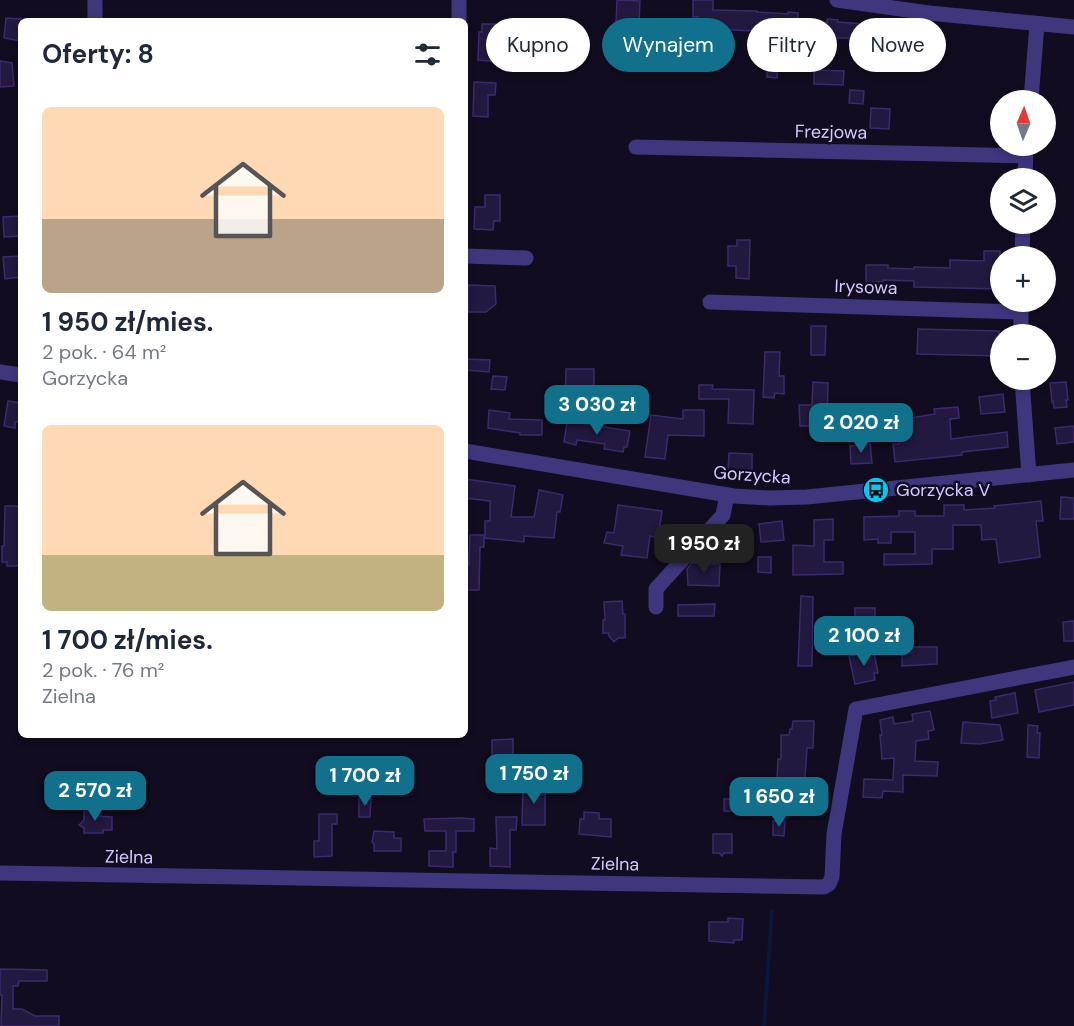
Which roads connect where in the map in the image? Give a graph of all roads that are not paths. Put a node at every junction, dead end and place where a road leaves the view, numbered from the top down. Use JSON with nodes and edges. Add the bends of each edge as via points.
{"nodes":[{"id":1,"x":95,"y":0,"type":"edge"},
{"id":2,"x":459,"y":0,"type":"edge"},
{"id":3,"x":837,"y":0,"type":"edge"},
{"id":4,"x":95,"y":18,"type":"edge"},
{"id":5,"x":459,"y":18,"type":"edge"},
{"id":6,"x":1037,"y":24,"type":"junction"},
{"id":7,"x":1074,"y":27,"type":"edge"},
{"id":8,"x":1032,"y":90,"type":"edge"},
{"id":9,"x":636,"y":147,"type":"dead end"},
{"id":10,"x":990,"y":151,"type":"edge"},
{"id":11,"x":468,"y":256,"type":"edge"},
{"id":12,"x":526,"y":258,"type":"dead end"},
{"id":13,"x":710,"y":302,"type":"dead end"},
{"id":14,"x":990,"y":307,"type":"edge"},
{"id":15,"x":0,"y":372,"type":"edge"},
{"id":16,"x":18,"y":375,"type":"edge"},
{"id":17,"x":1023,"y":390,"type":"edge"},
{"id":18,"x":468,"y":452,"type":"edge"},
{"id":19,"x":1074,"y":470,"type":"edge"},
{"id":20,"x":1029,"y":475,"type":"junction"},
{"id":21,"x":727,"y":495,"type":"junction"},
{"id":22,"x":656,"y":607,"type":"dead end"},
{"id":23,"x":1074,"y":667,"type":"edge"},
{"id":24,"x":0,"y":873,"type":"edge"}],
"edges":[{"from":1,"to":4,"type":"street"},
{"from":2,"to":5,"type":"street"},
{"from":3,"to":6,"type":"street"},
{"from":6,"to":7,"type":"street"},
{"from":6,"to":8,"type":"street"},
{"from":9,"to":10,"type":"street","name":"Frezjowa"},
{"from":11,"to":12,"type":"street"},
{"from":13,"to":14,"type":"street","name":"Irysowa"},
{"from":15,"to":16,"type":"street"},
{"from":17,"to":20,"type":"street"},
{"from":18,"to":21,"type":"street","name":"Gorzycka"},
{"from":19,"to":20,"type":"street","name":"Gorzycka"},
{"from":20,"to":21,"type":"street","name":"Gorzycka","via":[[807,497]]},
{"from":21,"to":22,"type":"street","via":[[723,515],[656,589]]},
{"from":23,"to":24,"type":"street","name":"Zielna","via":[[856,709],[834,834],[832,877],[824,887]]}]}
